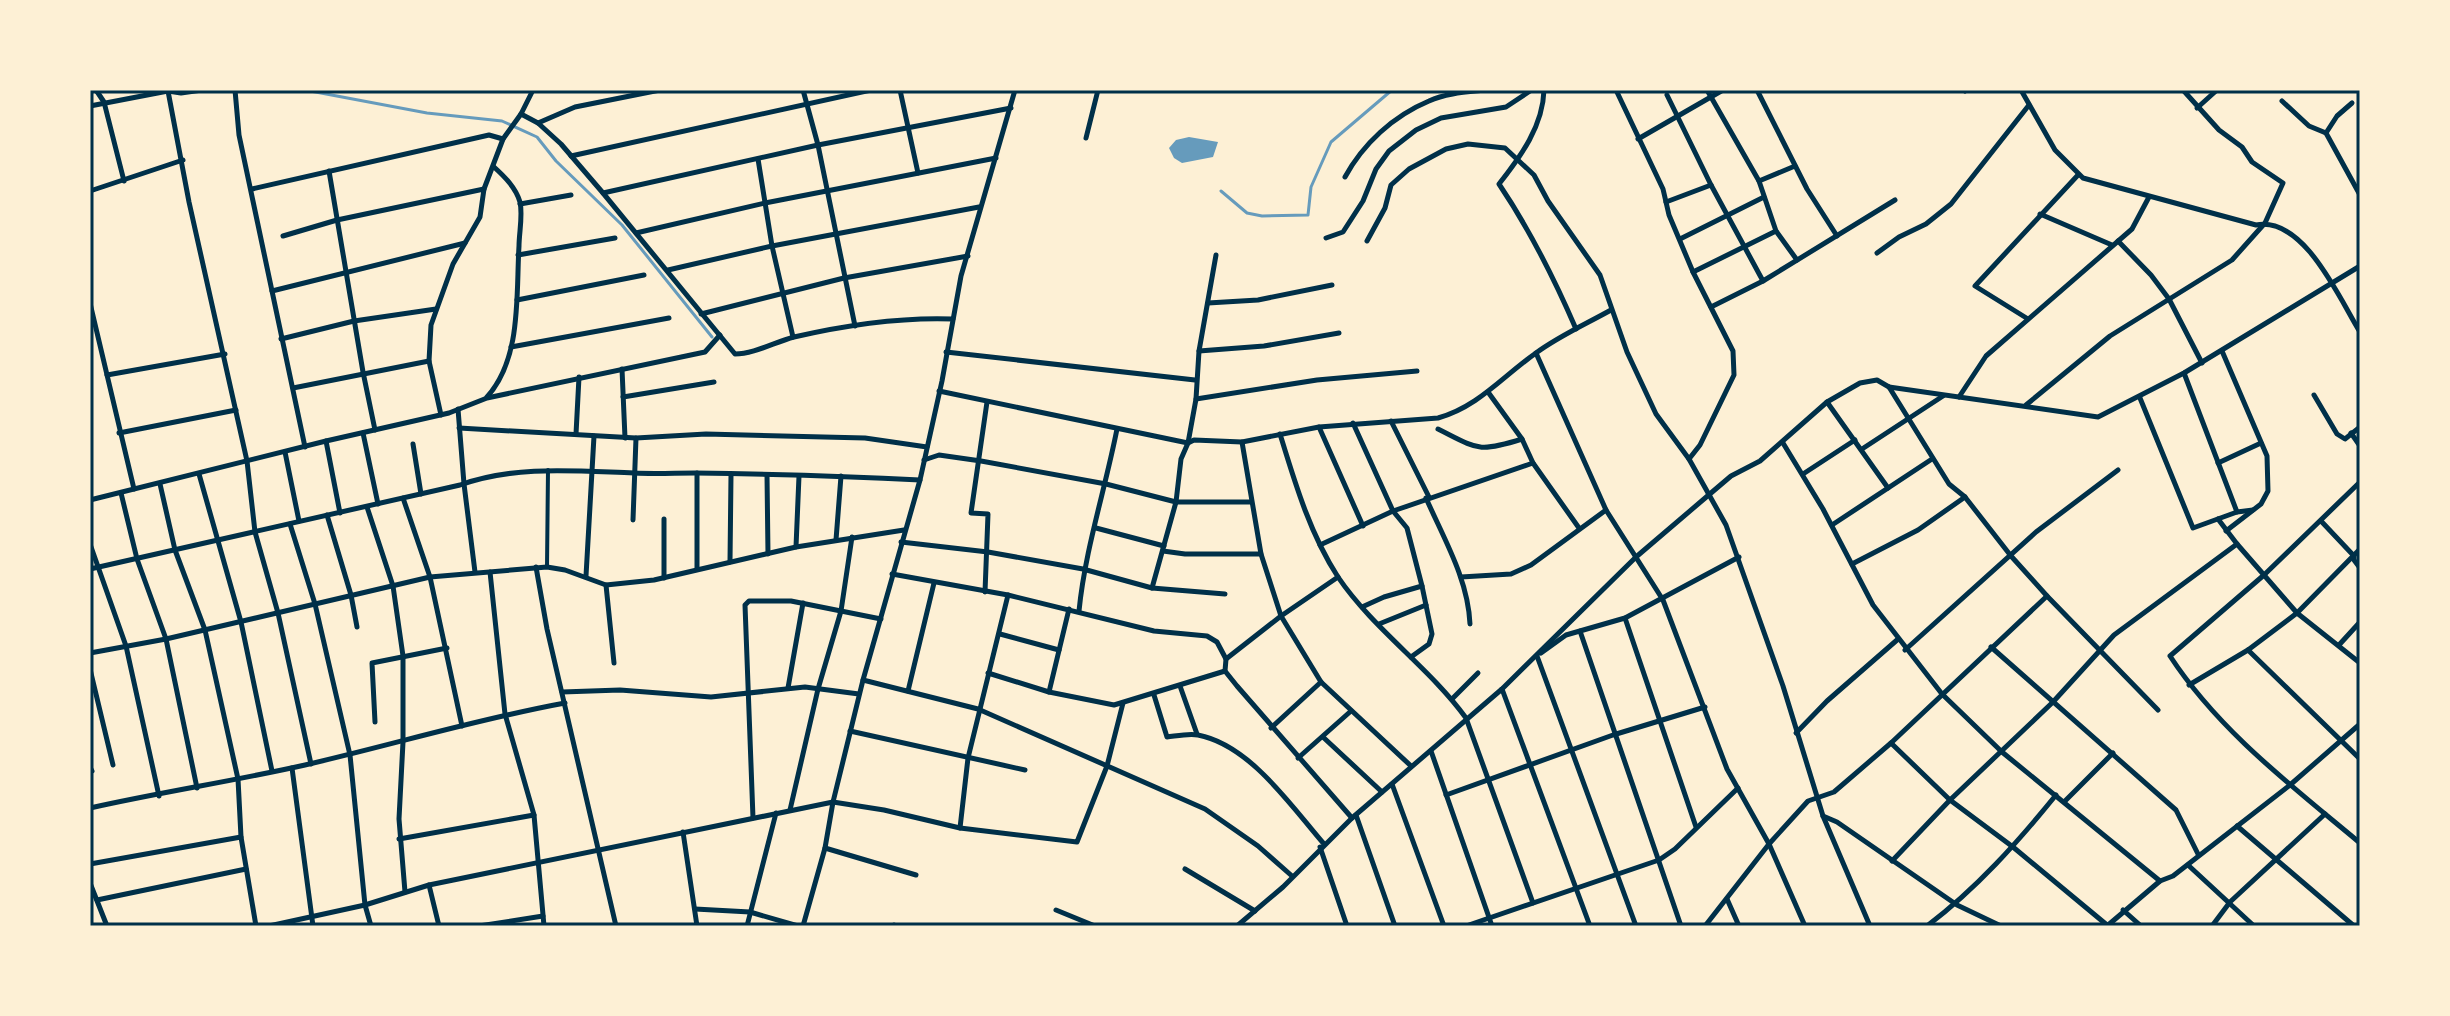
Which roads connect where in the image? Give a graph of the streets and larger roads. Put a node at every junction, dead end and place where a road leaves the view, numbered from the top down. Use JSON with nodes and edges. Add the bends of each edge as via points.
{"nodes":[{"id":1,"x":96,"y":90,"type":"edge"},
{"id":2,"x":138,"y":90,"type":"edge"},
{"id":3,"x":202,"y":90,"type":"edge"},
{"id":4,"x":235,"y":90,"type":"edge"},
{"id":5,"x":533,"y":90,"type":"edge"},
{"id":6,"x":660,"y":90,"type":"edge"},
{"id":7,"x":803,"y":90,"type":"edge"},
{"id":8,"x":871,"y":90,"type":"edge"},
{"id":9,"x":900,"y":90,"type":"edge"},
{"id":10,"x":1015,"y":90,"type":"edge"},
{"id":11,"x":1098,"y":90,"type":"edge"},
{"id":12,"x":1486,"y":90,"type":"edge"},
{"id":13,"x":1517,"y":90,"type":"edge"},
{"id":14,"x":1536,"y":90,"type":"edge"},
{"id":15,"x":1544,"y":90,"type":"edge"},
{"id":16,"x":1616,"y":90,"type":"edge"},
{"id":17,"x":1707,"y":90,"type":"edge"},
{"id":18,"x":1723,"y":90,"type":"edge"},
{"id":19,"x":1757,"y":90,"type":"edge"},
{"id":20,"x":2021,"y":90,"type":"edge"},
{"id":21,"x":2183,"y":90,"type":"edge"},
{"id":22,"x":2217,"y":90,"type":"edge"},
{"id":23,"x":168,"y":91,"type":"edge"},
{"id":24,"x":180,"y":91,"type":"edge"},
{"id":25,"x":1530,"y":91,"type":"edge"},
{"id":26,"x":1667,"y":95,"type":"dead end"},
{"id":27,"x":141,"y":97,"type":"junction"},
{"id":28,"x":1711,"y":97,"type":"junction"},
{"id":29,"x":2282,"y":101,"type":"dead end"},
{"id":30,"x":104,"y":102,"type":"junction"},
{"id":31,"x":806,"y":103,"type":"junction"},
{"id":32,"x":2352,"y":103,"type":"dead end"},
{"id":33,"x":2029,"y":105,"type":"junction"},
{"id":34,"x":90,"y":106,"type":"edge"},
{"id":35,"x":1011,"y":108,"type":"junction"},
{"id":36,"x":2197,"y":108,"type":"junction"},
{"id":37,"x":519,"y":117,"type":"junction"},
{"id":38,"x":1676,"y":117,"type":"junction"},
{"id":39,"x":538,"y":123,"type":"junction"},
{"id":40,"x":908,"y":128,"type":"junction"},
{"id":41,"x":2326,"y":133,"type":"junction"},
{"id":42,"x":1086,"y":138,"type":"dead end"},
{"id":43,"x":503,"y":139,"type":"junction"},
{"id":44,"x":1638,"y":139,"type":"junction"},
{"id":45,"x":818,"y":145,"type":"junction"},
{"id":46,"x":571,"y":156,"type":"junction"},
{"id":47,"x":996,"y":158,"type":"junction"},
{"id":48,"x":758,"y":159,"type":"junction"},
{"id":49,"x":1518,"y":159,"type":"junction"},
{"id":50,"x":183,"y":160,"type":"junction"},
{"id":51,"x":1795,"y":165,"type":"junction"},
{"id":52,"x":494,"y":167,"type":"junction"},
{"id":53,"x":329,"y":171,"type":"junction"},
{"id":54,"x":918,"y":173,"type":"junction"},
{"id":55,"x":2078,"y":175,"type":"junction"},
{"id":56,"x":1345,"y":177,"type":"dead end"},
{"id":57,"x":124,"y":181,"type":"junction"},
{"id":58,"x":1759,"y":181,"type":"junction"},
{"id":59,"x":1711,"y":185,"type":"junction"},
{"id":60,"x":252,"y":189,"type":"junction"},
{"id":61,"x":484,"y":189,"type":"junction"},
{"id":62,"x":90,"y":191,"type":"edge"},
{"id":63,"x":827,"y":191,"type":"junction"},
{"id":64,"x":603,"y":193,"type":"junction"},
{"id":65,"x":571,"y":195,"type":"dead end"},
{"id":66,"x":2360,"y":195,"type":"edge"},
{"id":67,"x":1764,"y":197,"type":"junction"},
{"id":68,"x":2149,"y":197,"type":"junction"},
{"id":69,"x":1895,"y":200,"type":"dead end"},
{"id":70,"x":1666,"y":202,"type":"junction"},
{"id":71,"x":765,"y":203,"type":"junction"},
{"id":72,"x":520,"y":204,"type":"junction"},
{"id":73,"x":979,"y":207,"type":"junction"},
{"id":74,"x":2040,"y":214,"type":"junction"},
{"id":75,"x":1728,"y":216,"type":"junction"},
{"id":76,"x":337,"y":220,"type":"junction"},
{"id":77,"x":2265,"y":223,"type":"junction"},
{"id":78,"x":1776,"y":231,"type":"junction"},
{"id":79,"x":636,"y":233,"type":"junction"},
{"id":80,"x":283,"y":236,"type":"dead end"},
{"id":81,"x":835,"y":236,"type":"junction"},
{"id":82,"x":1837,"y":236,"type":"junction"},
{"id":83,"x":615,"y":238,"type":"dead end"},
{"id":84,"x":1326,"y":238,"type":"dead end"},
{"id":85,"x":1680,"y":239,"type":"junction"},
{"id":86,"x":1367,"y":241,"type":"dead end"},
{"id":87,"x":2118,"y":241,"type":"junction"},
{"id":88,"x":466,"y":242,"type":"junction"},
{"id":89,"x":2112,"y":245,"type":"junction"},
{"id":90,"x":772,"y":246,"type":"junction"},
{"id":91,"x":1745,"y":247,"type":"junction"},
{"id":92,"x":1877,"y":253,"type":"dead end"},
{"id":93,"x":518,"y":255,"type":"junction"},
{"id":94,"x":1216,"y":255,"type":"dead end"},
{"id":95,"x":968,"y":256,"type":"junction"},
{"id":96,"x":1797,"y":260,"type":"junction"},
{"id":97,"x":2360,"y":266,"type":"edge"},
{"id":98,"x":668,"y":270,"type":"junction"},
{"id":99,"x":1693,"y":272,"type":"junction"},
{"id":100,"x":347,"y":273,"type":"junction"},
{"id":101,"x":644,"y":275,"type":"dead end"},
{"id":102,"x":844,"y":278,"type":"junction"},
{"id":103,"x":1763,"y":281,"type":"junction"},
{"id":104,"x":1332,"y":285,"type":"dead end"},
{"id":105,"x":2331,"y":285,"type":"junction"},
{"id":106,"x":272,"y":291,"type":"junction"},
{"id":107,"x":784,"y":291,"type":"junction"},
{"id":108,"x":2169,"y":299,"type":"junction"},
{"id":109,"x":517,"y":300,"type":"junction"},
{"id":110,"x":90,"y":303,"type":"edge"},
{"id":111,"x":1208,"y":303,"type":"junction"},
{"id":112,"x":1711,"y":307,"type":"junction"},
{"id":113,"x":436,"y":309,"type":"junction"},
{"id":114,"x":1611,"y":310,"type":"junction"},
{"id":115,"x":701,"y":314,"type":"junction"},
{"id":116,"x":669,"y":318,"type":"dead end"},
{"id":117,"x":953,"y":319,"type":"junction"},
{"id":118,"x":2028,"y":319,"type":"junction"},
{"id":119,"x":354,"y":321,"type":"junction"},
{"id":120,"x":855,"y":326,"type":"junction"},
{"id":121,"x":1576,"y":329,"type":"junction"},
{"id":122,"x":2360,"y":332,"type":"edge"},
{"id":123,"x":1339,"y":333,"type":"dead end"},
{"id":124,"x":720,"y":335,"type":"junction"},
{"id":125,"x":793,"y":337,"type":"junction"},
{"id":126,"x":281,"y":339,"type":"junction"},
{"id":127,"x":511,"y":347,"type":"junction"},
{"id":128,"x":1199,"y":351,"type":"junction"},
{"id":129,"x":2222,"y":351,"type":"junction"},
{"id":130,"x":946,"y":352,"type":"junction"},
{"id":131,"x":1536,"y":353,"type":"junction"},
{"id":132,"x":225,"y":354,"type":"junction"},
{"id":133,"x":429,"y":361,"type":"junction"},
{"id":134,"x":2202,"y":363,"type":"junction"},
{"id":135,"x":622,"y":369,"type":"junction"},
{"id":136,"x":1417,"y":371,"type":"dead end"},
{"id":137,"x":363,"y":372,"type":"junction"},
{"id":138,"x":2184,"y":373,"type":"junction"},
{"id":139,"x":107,"y":375,"type":"junction"},
{"id":140,"x":579,"y":377,"type":"junction"},
{"id":141,"x":1196,"y":380,"type":"junction"},
{"id":142,"x":714,"y":382,"type":"dead end"},
{"id":143,"x":1889,"y":387,"type":"junction"},
{"id":144,"x":293,"y":388,"type":"junction"},
{"id":145,"x":939,"y":391,"type":"junction"},
{"id":146,"x":1488,"y":392,"type":"junction"},
{"id":147,"x":1944,"y":395,"type":"junction"},
{"id":148,"x":2314,"y":395,"type":"dead end"},
{"id":149,"x":623,"y":397,"type":"junction"},
{"id":150,"x":1959,"y":397,"type":"junction"},
{"id":151,"x":487,"y":398,"type":"junction"},
{"id":152,"x":2140,"y":398,"type":"junction"},
{"id":153,"x":1196,"y":399,"type":"junction"},
{"id":154,"x":987,"y":402,"type":"junction"},
{"id":155,"x":1827,"y":402,"type":"junction"},
{"id":156,"x":2025,"y":406,"type":"junction"},
{"id":157,"x":458,"y":409,"type":"junction"},
{"id":158,"x":236,"y":410,"type":"junction"},
{"id":159,"x":441,"y":415,"type":"junction"},
{"id":160,"x":1909,"y":419,"type":"junction"},
{"id":161,"x":1391,"y":421,"type":"junction"},
{"id":162,"x":1353,"y":423,"type":"junction"},
{"id":163,"x":1319,"y":427,"type":"junction"},
{"id":164,"x":2360,"y":427,"type":"edge"},
{"id":165,"x":459,"y":428,"type":"junction"},
{"id":166,"x":1117,"y":429,"type":"junction"},
{"id":167,"x":1438,"y":429,"type":"dead end"},
{"id":168,"x":375,"y":430,"type":"junction"},
{"id":169,"x":119,"y":433,"type":"junction"},
{"id":170,"x":363,"y":433,"type":"junction"},
{"id":171,"x":2351,"y":433,"type":"junction"},
{"id":172,"x":576,"y":434,"type":"junction"},
{"id":173,"x":1280,"y":434,"type":"junction"},
{"id":174,"x":594,"y":436,"type":"junction"},
{"id":175,"x":625,"y":438,"type":"junction"},
{"id":176,"x":636,"y":438,"type":"junction"},
{"id":177,"x":1522,"y":439,"type":"junction"},
{"id":178,"x":1855,"y":440,"type":"junction"},
{"id":179,"x":326,"y":441,"type":"junction"},
{"id":180,"x":1242,"y":442,"type":"junction"},
{"id":181,"x":1188,"y":443,"type":"junction"},
{"id":182,"x":1783,"y":443,"type":"junction"},
{"id":183,"x":2261,"y":443,"type":"junction"},
{"id":184,"x":413,"y":444,"type":"dead end"},
{"id":185,"x":2360,"y":446,"type":"edge"},
{"id":186,"x":305,"y":447,"type":"junction"},
{"id":187,"x":927,"y":447,"type":"junction"},
{"id":188,"x":1862,"y":449,"type":"junction"},
{"id":189,"x":285,"y":452,"type":"junction"},
{"id":190,"x":1689,"y":459,"type":"junction"},
{"id":191,"x":1932,"y":459,"type":"junction"},
{"id":192,"x":924,"y":460,"type":"junction"},
{"id":193,"x":247,"y":461,"type":"junction"},
{"id":194,"x":981,"y":461,"type":"junction"},
{"id":195,"x":1533,"y":463,"type":"junction"},
{"id":196,"x":2218,"y":463,"type":"junction"},
{"id":197,"x":548,"y":470,"type":"junction"},
{"id":198,"x":593,"y":470,"type":"junction"},
{"id":199,"x":2118,"y":470,"type":"dead end"},
{"id":200,"x":634,"y":473,"type":"junction"},
{"id":201,"x":697,"y":473,"type":"junction"},
{"id":202,"x":199,"y":474,"type":"junction"},
{"id":203,"x":1803,"y":474,"type":"junction"},
{"id":204,"x":731,"y":475,"type":"junction"},
{"id":205,"x":767,"y":475,"type":"junction"},
{"id":206,"x":799,"y":476,"type":"junction"},
{"id":207,"x":841,"y":476,"type":"junction"},
{"id":208,"x":920,"y":480,"type":"junction"},
{"id":209,"x":2360,"y":482,"type":"edge"},
{"id":210,"x":160,"y":484,"type":"junction"},
{"id":211,"x":464,"y":484,"type":"junction"},
{"id":212,"x":1106,"y":484,"type":"junction"},
{"id":213,"x":1888,"y":488,"type":"junction"},
{"id":214,"x":134,"y":490,"type":"junction"},
{"id":215,"x":121,"y":493,"type":"junction"},
{"id":216,"x":1711,"y":493,"type":"junction"},
{"id":217,"x":421,"y":494,"type":"junction"},
{"id":218,"x":1965,"y":497,"type":"junction"},
{"id":219,"x":403,"y":498,"type":"junction"},
{"id":220,"x":1427,"y":498,"type":"junction"},
{"id":221,"x":90,"y":500,"type":"edge"},
{"id":222,"x":1176,"y":502,"type":"junction"},
{"id":223,"x":1251,"y":502,"type":"junction"},
{"id":224,"x":378,"y":504,"type":"junction"},
{"id":225,"x":367,"y":507,"type":"junction"},
{"id":226,"x":1606,"y":510,"type":"junction"},
{"id":227,"x":2253,"y":510,"type":"junction"},
{"id":228,"x":1393,"y":511,"type":"junction"},
{"id":229,"x":2237,"y":512,"type":"junction"},
{"id":230,"x":340,"y":513,"type":"junction"},
{"id":231,"x":327,"y":515,"type":"junction"},
{"id":232,"x":664,"y":519,"type":"dead end"},
{"id":233,"x":2218,"y":519,"type":"junction"},
{"id":234,"x":633,"y":520,"type":"dead end"},
{"id":235,"x":299,"y":521,"type":"junction"},
{"id":236,"x":2321,"y":521,"type":"junction"},
{"id":237,"x":290,"y":524,"type":"junction"},
{"id":238,"x":1832,"y":525,"type":"junction"},
{"id":239,"x":1363,"y":526,"type":"junction"},
{"id":240,"x":1095,"y":528,"type":"junction"},
{"id":241,"x":1579,"y":528,"type":"junction"},
{"id":242,"x":904,"y":530,"type":"junction"},
{"id":243,"x":2226,"y":531,"type":"junction"},
{"id":244,"x":255,"y":532,"type":"junction"},
{"id":245,"x":852,"y":537,"type":"junction"},
{"id":246,"x":836,"y":540,"type":"junction"},
{"id":247,"x":216,"y":541,"type":"junction"},
{"id":248,"x":901,"y":542,"type":"junction"},
{"id":249,"x":90,"y":544,"type":"edge"},
{"id":250,"x":2237,"y":544,"type":"junction"},
{"id":251,"x":1320,"y":545,"type":"junction"},
{"id":252,"x":796,"y":547,"type":"junction"},
{"id":253,"x":1164,"y":549,"type":"junction"},
{"id":254,"x":2360,"y":549,"type":"edge"},
{"id":255,"x":175,"y":550,"type":"junction"},
{"id":256,"x":988,"y":552,"type":"junction"},
{"id":257,"x":768,"y":554,"type":"junction"},
{"id":258,"x":1261,"y":554,"type":"junction"},
{"id":259,"x":2011,"y":556,"type":"junction"},
{"id":260,"x":2354,"y":556,"type":"junction"},
{"id":261,"x":1636,"y":557,"type":"junction"},
{"id":262,"x":1739,"y":557,"type":"junction"},
{"id":263,"x":137,"y":559,"type":"junction"},
{"id":264,"x":730,"y":562,"type":"junction"},
{"id":265,"x":1852,"y":564,"type":"junction"},
{"id":266,"x":536,"y":567,"type":"junction"},
{"id":267,"x":547,"y":567,"type":"junction"},
{"id":268,"x":93,"y":568,"type":"edge"},
{"id":269,"x":2360,"y":568,"type":"edge"},
{"id":270,"x":697,"y":569,"type":"junction"},
{"id":271,"x":1083,"y":569,"type":"junction"},
{"id":272,"x":475,"y":572,"type":"junction"},
{"id":273,"x":490,"y":572,"type":"junction"},
{"id":274,"x":892,"y":574,"type":"junction"},
{"id":275,"x":2264,"y":575,"type":"junction"},
{"id":276,"x":586,"y":576,"type":"junction"},
{"id":277,"x":430,"y":577,"type":"junction"},
{"id":278,"x":1338,"y":577,"type":"junction"},
{"id":279,"x":1461,"y":577,"type":"junction"},
{"id":280,"x":664,"y":578,"type":"junction"},
{"id":281,"x":934,"y":583,"type":"junction"},
{"id":282,"x":606,"y":585,"type":"junction"},
{"id":283,"x":393,"y":586,"type":"junction"},
{"id":284,"x":1422,"y":586,"type":"junction"},
{"id":285,"x":1152,"y":588,"type":"junction"},
{"id":286,"x":985,"y":592,"type":"junction"},
{"id":287,"x":1225,"y":594,"type":"dead end"},
{"id":288,"x":351,"y":595,"type":"junction"},
{"id":289,"x":1008,"y":595,"type":"junction"},
{"id":290,"x":2047,"y":596,"type":"junction"},
{"id":291,"x":1663,"y":600,"type":"junction"},
{"id":292,"x":803,"y":603,"type":"junction"},
{"id":293,"x":315,"y":604,"type":"junction"},
{"id":294,"x":1426,"y":605,"type":"junction"},
{"id":295,"x":1362,"y":607,"type":"junction"},
{"id":296,"x":1069,"y":609,"type":"junction"},
{"id":297,"x":841,"y":611,"type":"junction"},
{"id":298,"x":1079,"y":611,"type":"junction"},
{"id":299,"x":278,"y":613,"type":"junction"},
{"id":300,"x":2297,"y":613,"type":"junction"},
{"id":301,"x":1281,"y":616,"type":"junction"},
{"id":302,"x":1625,"y":618,"type":"junction"},
{"id":303,"x":881,"y":619,"type":"junction"},
{"id":304,"x":241,"y":622,"type":"junction"},
{"id":305,"x":2360,"y":622,"type":"edge"},
{"id":306,"x":1379,"y":624,"type":"junction"},
{"id":307,"x":1470,"y":624,"type":"dead end"},
{"id":308,"x":357,"y":627,"type":"dead end"},
{"id":309,"x":205,"y":630,"type":"junction"},
{"id":310,"x":1580,"y":631,"type":"junction"},
{"id":311,"x":1000,"y":634,"type":"junction"},
{"id":312,"x":166,"y":639,"type":"junction"},
{"id":313,"x":1897,"y":640,"type":"junction"},
{"id":314,"x":2339,"y":645,"type":"junction"},
{"id":315,"x":126,"y":646,"type":"junction"},
{"id":316,"x":1991,"y":647,"type":"junction"},
{"id":317,"x":447,"y":648,"type":"junction"},
{"id":318,"x":1059,"y":650,"type":"junction"},
{"id":319,"x":1905,"y":650,"type":"junction"},
{"id":320,"x":2248,"y":650,"type":"junction"},
{"id":321,"x":2099,"y":651,"type":"junction"},
{"id":322,"x":90,"y":653,"type":"edge"},
{"id":323,"x":403,"y":656,"type":"junction"},
{"id":324,"x":1537,"y":656,"type":"junction"},
{"id":325,"x":1411,"y":657,"type":"junction"},
{"id":326,"x":1226,"y":659,"type":"junction"},
{"id":327,"x":614,"y":663,"type":"dead end"},
{"id":328,"x":2360,"y":663,"type":"edge"},
{"id":329,"x":90,"y":669,"type":"edge"},
{"id":330,"x":1225,"y":671,"type":"junction"},
{"id":331,"x":988,"y":673,"type":"junction"},
{"id":332,"x":1478,"y":673,"type":"dead end"},
{"id":333,"x":863,"y":680,"type":"junction"},
{"id":334,"x":1321,"y":682,"type":"junction"},
{"id":335,"x":2189,"y":685,"type":"junction"},
{"id":336,"x":1180,"y":686,"type":"junction"},
{"id":337,"x":788,"y":689,"type":"junction"},
{"id":338,"x":818,"y":689,"type":"junction"},
{"id":339,"x":1502,"y":689,"type":"junction"},
{"id":340,"x":908,"y":691,"type":"junction"},
{"id":341,"x":562,"y":692,"type":"junction"},
{"id":342,"x":1049,"y":692,"type":"junction"},
{"id":343,"x":749,"y":693,"type":"junction"},
{"id":344,"x":859,"y":694,"type":"junction"},
{"id":345,"x":1942,"y":694,"type":"junction"},
{"id":346,"x":1154,"y":695,"type":"junction"},
{"id":347,"x":1452,"y":699,"type":"junction"},
{"id":348,"x":2053,"y":702,"type":"junction"},
{"id":349,"x":565,"y":703,"type":"junction"},
{"id":350,"x":1123,"y":703,"type":"junction"},
{"id":351,"x":1705,"y":707,"type":"junction"},
{"id":352,"x":978,"y":709,"type":"junction"},
{"id":353,"x":2158,"y":710,"type":"dead end"},
{"id":354,"x":1351,"y":711,"type":"junction"},
{"id":355,"x":505,"y":714,"type":"junction"},
{"id":356,"x":1466,"y":718,"type":"junction"},
{"id":357,"x":1660,"y":721,"type":"junction"},
{"id":358,"x":375,"y":722,"type":"dead end"},
{"id":359,"x":2360,"y":724,"type":"edge"},
{"id":360,"x":462,"y":726,"type":"junction"},
{"id":361,"x":1271,"y":728,"type":"junction"},
{"id":362,"x":850,"y":731,"type":"junction"},
{"id":363,"x":1796,"y":733,"type":"junction"},
{"id":364,"x":1197,"y":734,"type":"junction"},
{"id":365,"x":1613,"y":735,"type":"junction"},
{"id":366,"x":1324,"y":738,"type":"junction"},
{"id":367,"x":2341,"y":741,"type":"junction"},
{"id":368,"x":403,"y":742,"type":"junction"},
{"id":369,"x":1891,"y":743,"type":"junction"},
{"id":370,"x":1573,"y":749,"type":"junction"},
{"id":371,"x":1431,"y":751,"type":"junction"},
{"id":372,"x":2002,"y":752,"type":"junction"},
{"id":373,"x":2113,"y":753,"type":"junction"},
{"id":374,"x":350,"y":755,"type":"junction"},
{"id":375,"x":968,"y":758,"type":"junction"},
{"id":376,"x":1298,"y":758,"type":"junction"},
{"id":377,"x":2360,"y":759,"type":"edge"},
{"id":378,"x":311,"y":764,"type":"junction"},
{"id":379,"x":1530,"y":764,"type":"junction"},
{"id":380,"x":113,"y":765,"type":"dead end"},
{"id":381,"x":1107,"y":766,"type":"junction"},
{"id":382,"x":1411,"y":766,"type":"junction"},
{"id":383,"x":292,"y":768,"type":"junction"},
{"id":384,"x":1025,"y":770,"type":"dead end"},
{"id":385,"x":272,"y":771,"type":"junction"},
{"id":386,"x":238,"y":779,"type":"junction"},
{"id":387,"x":1488,"y":780,"type":"junction"},
{"id":388,"x":1392,"y":784,"type":"junction"},
{"id":389,"x":2290,"y":785,"type":"junction"},
{"id":390,"x":197,"y":788,"type":"junction"},
{"id":391,"x":1738,"y":788,"type":"junction"},
{"id":392,"x":1382,"y":792,"type":"junction"},
{"id":393,"x":1446,"y":795,"type":"junction"},
{"id":394,"x":2056,"y":795,"type":"junction"},
{"id":395,"x":159,"y":796,"type":"junction"},
{"id":396,"x":1817,"y":796,"type":"junction"},
{"id":397,"x":1950,"y":800,"type":"junction"},
{"id":398,"x":2065,"y":801,"type":"junction"},
{"id":399,"x":833,"y":802,"type":"junction"},
{"id":400,"x":90,"y":808,"type":"edge"},
{"id":401,"x":790,"y":810,"type":"junction"},
{"id":402,"x":776,"y":813,"type":"junction"},
{"id":403,"x":2325,"y":814,"type":"junction"},
{"id":404,"x":534,"y":815,"type":"junction"},
{"id":405,"x":1354,"y":816,"type":"junction"},
{"id":406,"x":1823,"y":816,"type":"junction"},
{"id":407,"x":753,"y":818,"type":"junction"},
{"id":408,"x":2237,"y":826,"type":"junction"},
{"id":409,"x":1696,"y":827,"type":"junction"},
{"id":410,"x":960,"y":828,"type":"junction"},
{"id":411,"x":683,"y":832,"type":"junction"},
{"id":412,"x":241,"y":837,"type":"junction"},
{"id":413,"x":399,"y":839,"type":"junction"},
{"id":414,"x":2360,"y":843,"type":"edge"},
{"id":415,"x":1769,"y":844,"type":"junction"},
{"id":416,"x":1322,"y":846,"type":"junction"},
{"id":417,"x":2013,"y":847,"type":"junction"},
{"id":418,"x":825,"y":848,"type":"junction"},
{"id":419,"x":600,"y":850,"type":"junction"},
{"id":420,"x":2198,"y":854,"type":"junction"},
{"id":421,"x":1659,"y":860,"type":"junction"},
{"id":422,"x":2275,"y":860,"type":"junction"},
{"id":423,"x":1892,"y":861,"type":"junction"},
{"id":424,"x":539,"y":862,"type":"junction"},
{"id":425,"x":90,"y":864,"type":"edge"},
{"id":426,"x":2188,"y":865,"type":"junction"},
{"id":427,"x":246,"y":869,"type":"junction"},
{"id":428,"x":1185,"y":869,"type":"dead end"},
{"id":429,"x":1618,"y":873,"type":"junction"},
{"id":430,"x":916,"y":875,"type":"dead end"},
{"id":431,"x":1292,"y":876,"type":"junction"},
{"id":432,"x":2160,"y":881,"type":"junction"},
{"id":433,"x":90,"y":883,"type":"edge"},
{"id":434,"x":429,"y":885,"type":"junction"},
{"id":435,"x":1576,"y":888,"type":"junction"},
{"id":436,"x":405,"y":892,"type":"junction"},
{"id":437,"x":1727,"y":899,"type":"junction"},
{"id":438,"x":97,"y":900,"type":"junction"},
{"id":439,"x":2230,"y":902,"type":"junction"},
{"id":440,"x":1533,"y":903,"type":"junction"},
{"id":441,"x":365,"y":905,"type":"junction"},
{"id":442,"x":1957,"y":905,"type":"junction"},
{"id":443,"x":695,"y":909,"type":"junction"},
{"id":444,"x":1056,"y":910,"type":"dead end"},
{"id":445,"x":2123,"y":910,"type":"junction"},
{"id":446,"x":1255,"y":911,"type":"junction"},
{"id":447,"x":750,"y":912,"type":"junction"},
{"id":448,"x":543,"y":916,"type":"junction"},
{"id":449,"x":310,"y":917,"type":"junction"},
{"id":450,"x":1489,"y":918,"type":"junction"},
{"id":451,"x":1993,"y":924,"type":"edge"},
{"id":452,"x":107,"y":926,"type":"edge"},
{"id":453,"x":256,"y":926,"type":"edge"},
{"id":454,"x":269,"y":926,"type":"edge"},
{"id":455,"x":313,"y":926,"type":"edge"},
{"id":456,"x":371,"y":926,"type":"edge"},
{"id":457,"x":439,"y":926,"type":"edge"},
{"id":458,"x":479,"y":926,"type":"edge"},
{"id":459,"x":544,"y":926,"type":"edge"},
{"id":460,"x":616,"y":926,"type":"edge"},
{"id":461,"x":697,"y":926,"type":"edge"},
{"id":462,"x":747,"y":926,"type":"edge"},
{"id":463,"x":801,"y":926,"type":"edge"},
{"id":464,"x":1093,"y":926,"type":"edge"},
{"id":465,"x":1237,"y":926,"type":"edge"},
{"id":466,"x":1347,"y":926,"type":"edge"},
{"id":467,"x":1395,"y":926,"type":"edge"},
{"id":468,"x":1444,"y":926,"type":"edge"},
{"id":469,"x":1466,"y":926,"type":"edge"},
{"id":470,"x":1492,"y":926,"type":"edge"},
{"id":471,"x":1590,"y":926,"type":"edge"},
{"id":472,"x":1636,"y":926,"type":"edge"},
{"id":473,"x":1681,"y":926,"type":"edge"},
{"id":474,"x":1705,"y":926,"type":"edge"},
{"id":475,"x":1739,"y":926,"type":"edge"},
{"id":476,"x":1805,"y":926,"type":"edge"},
{"id":477,"x":1870,"y":926,"type":"edge"},
{"id":478,"x":1927,"y":926,"type":"edge"},
{"id":479,"x":2001,"y":926,"type":"edge"},
{"id":480,"x":2107,"y":926,"type":"edge"},
{"id":481,"x":2141,"y":926,"type":"edge"},
{"id":482,"x":2212,"y":926,"type":"edge"},
{"id":483,"x":2254,"y":926,"type":"edge"},
{"id":484,"x":2354,"y":926,"type":"edge"}],
"edges":[{"from":1,"to":30,"type":"street"},
{"from":2,"to":27,"type":"street"},
{"from":3,"to":24,"type":"street"},
{"from":4,"to":60,"type":"street"},
{"from":5,"to":37,"type":"street"},
{"from":6,"to":39,"type":"street","via":[[575,107]]},
{"from":7,"to":31,"type":"street"},
{"from":8,"to":31,"type":"street"},
{"from":9,"to":40,"type":"street"},
{"from":10,"to":35,"type":"street"},
{"from":11,"to":42,"type":"street"},
{"from":12,"to":56,"type":"street","via":[[1429,100],[1399,118],[1365,146]]},
{"from":13,"to":25,"type":"street"},
{"from":14,"to":25,"type":"street"},
{"from":15,"to":49,"type":"street","via":[[1541,118]]},
{"from":16,"to":44,"type":"street"},
{"from":17,"to":28,"type":"street"},
{"from":18,"to":28,"type":"street"},
{"from":19,"to":51,"type":"street"},
{"from":20,"to":33,"type":"street"},
{"from":21,"to":36,"type":"street"},
{"from":22,"to":36,"type":"street"},
{"from":23,"to":24,"type":"street"},
{"from":23,"to":27,"type":"street"},
{"from":23,"to":50,"type":"street"},
{"from":25,"to":84,"type":"street","via":[[1506,107],[1441,118],[1416,130],[1389,151],[1343,232]]},
{"from":26,"to":38,"type":"street"},
{"from":27,"to":30,"type":"street"},
{"from":28,"to":38,"type":"street"},
{"from":28,"to":58,"type":"street"},
{"from":29,"to":41,"type":"street","via":[[2309,126]]},
{"from":30,"to":34,"type":"street"},
{"from":30,"to":57,"type":"street"},
{"from":31,"to":45,"type":"street"},
{"from":31,"to":46,"type":"street"},
{"from":32,"to":41,"type":"street"},
{"from":33,"to":55,"type":"street","via":[[2060,157]]},
{"from":33,"to":92,"type":"street","via":[[1951,204]]},
{"from":35,"to":40,"type":"street"},
{"from":35,"to":47,"type":"street"},
{"from":36,"to":77,"type":"street","via":[[2252,162],[2283,183]]},
{"from":37,"to":39,"type":"street"},
{"from":37,"to":43,"type":"street"},
{"from":38,"to":44,"type":"street"},
{"from":38,"to":59,"type":"street"},
{"from":39,"to":46,"type":"street"},
{"from":40,"to":45,"type":"street"},
{"from":40,"to":54,"type":"street"},
{"from":41,"to":66,"type":"street"},
{"from":43,"to":52,"type":"street"},
{"from":43,"to":53,"type":"street","via":[[489,135]]},
{"from":44,"to":70,"type":"street"},
{"from":45,"to":48,"type":"street"},
{"from":45,"to":63,"type":"street"},
{"from":46,"to":64,"type":"street"},
{"from":47,"to":54,"type":"street"},
{"from":47,"to":73,"type":"street"},
{"from":48,"to":64,"type":"street"},
{"from":48,"to":71,"type":"street"},
{"from":49,"to":86,"type":"street","via":[[1505,148],[1468,144],[1409,169],[1391,185]]},
{"from":49,"to":114,"type":"street","via":[[1600,275]]},
{"from":49,"to":121,"type":"street","via":[[1499,184],[1554,278]]},
{"from":50,"to":57,"type":"street"},
{"from":50,"to":132,"type":"street"},
{"from":51,"to":58,"type":"street"},
{"from":51,"to":82,"type":"street"},
{"from":52,"to":61,"type":"street"},
{"from":52,"to":72,"type":"street"},
{"from":53,"to":60,"type":"street"},
{"from":53,"to":76,"type":"street"},
{"from":54,"to":63,"type":"street"},
{"from":55,"to":68,"type":"street"},
{"from":55,"to":74,"type":"street"},
{"from":57,"to":62,"type":"street"},
{"from":58,"to":67,"type":"street"},
{"from":59,"to":70,"type":"street"},
{"from":59,"to":75,"type":"street"},
{"from":60,"to":106,"type":"street"},
{"from":61,"to":76,"type":"street"},
{"from":61,"to":88,"type":"street","via":[[480,217]]},
{"from":63,"to":71,"type":"street"},
{"from":63,"to":81,"type":"street"},
{"from":64,"to":79,"type":"street"},
{"from":65,"to":72,"type":"street"},
{"from":67,"to":75,"type":"street"},
{"from":67,"to":78,"type":"street"},
{"from":68,"to":77,"type":"street"},
{"from":68,"to":87,"type":"street","via":[[2132,229]]},
{"from":69,"to":82,"type":"street"},
{"from":70,"to":85,"type":"street"},
{"from":71,"to":79,"type":"street"},
{"from":71,"to":90,"type":"street"},
{"from":72,"to":93,"type":"street"},
{"from":73,"to":81,"type":"street"},
{"from":73,"to":95,"type":"street"},
{"from":74,"to":89,"type":"street"},
{"from":74,"to":118,"type":"street","via":[[1975,286]]},
{"from":75,"to":85,"type":"street"},
{"from":75,"to":91,"type":"street"},
{"from":76,"to":80,"type":"street"},
{"from":76,"to":100,"type":"street"},
{"from":77,"to":105,"type":"street","via":[[2305,244]]},
{"from":77,"to":108,"type":"street","via":[[2232,260]]},
{"from":78,"to":91,"type":"street"},
{"from":78,"to":96,"type":"street"},
{"from":79,"to":98,"type":"street"},
{"from":81,"to":90,"type":"street"},
{"from":81,"to":102,"type":"street"},
{"from":82,"to":96,"type":"street"},
{"from":83,"to":93,"type":"street"},
{"from":85,"to":99,"type":"street"},
{"from":87,"to":89,"type":"street"},
{"from":87,"to":108,"type":"street"},
{"from":88,"to":100,"type":"street"},
{"from":88,"to":113,"type":"street"},
{"from":89,"to":118,"type":"street"},
{"from":90,"to":98,"type":"street"},
{"from":90,"to":107,"type":"street"},
{"from":91,"to":99,"type":"street"},
{"from":91,"to":103,"type":"street"},
{"from":93,"to":109,"type":"street"},
{"from":94,"to":111,"type":"street"},
{"from":95,"to":102,"type":"street"},
{"from":95,"to":117,"type":"street"},
{"from":96,"to":103,"type":"street"},
{"from":97,"to":105,"type":"street"},
{"from":98,"to":115,"type":"street"},
{"from":99,"to":112,"type":"street"},
{"from":100,"to":106,"type":"street"},
{"from":100,"to":119,"type":"street"},
{"from":101,"to":109,"type":"street"},
{"from":102,"to":107,"type":"street"},
{"from":102,"to":120,"type":"street"},
{"from":103,"to":112,"type":"street"},
{"from":104,"to":111,"type":"street","via":[[1258,300]]},
{"from":105,"to":122,"type":"street"},
{"from":105,"to":129,"type":"street"},
{"from":106,"to":126,"type":"street"},
{"from":107,"to":115,"type":"street"},
{"from":107,"to":125,"type":"street"},
{"from":108,"to":134,"type":"street"},
{"from":108,"to":156,"type":"street","via":[[2101,342]]},
{"from":109,"to":127,"type":"street"},
{"from":110,"to":139,"type":"street"},
{"from":111,"to":128,"type":"street"},
{"from":112,"to":190,"type":"street","via":[[1733,351],[1734,375]]},
{"from":113,"to":119,"type":"street"},
{"from":113,"to":133,"type":"street"},
{"from":114,"to":121,"type":"street"},
{"from":114,"to":190,"type":"street","via":[[1656,414]]},
{"from":115,"to":124,"type":"street"},
{"from":116,"to":127,"type":"street"},
{"from":117,"to":120,"type":"street"},
{"from":117,"to":130,"type":"street"},
{"from":118,"to":150,"type":"street","via":[[1986,356]]},
{"from":119,"to":126,"type":"street"},
{"from":119,"to":137,"type":"street"},
{"from":120,"to":125,"type":"street"},
{"from":121,"to":131,"type":"street"},
{"from":123,"to":128,"type":"street"},
{"from":124,"to":125,"type":"street","via":[[735,354]]},
{"from":124,"to":135,"type":"street","via":[[705,352]]},
{"from":126,"to":144,"type":"street"},
{"from":127,"to":151,"type":"street","via":[[498,385]]},
{"from":128,"to":141,"type":"street"},
{"from":129,"to":134,"type":"street"},
{"from":129,"to":183,"type":"street"},
{"from":130,"to":141,"type":"street"},
{"from":130,"to":145,"type":"street"},
{"from":131,"to":146,"type":"street"},
{"from":131,"to":226,"type":"street"},
{"from":132,"to":139,"type":"street"},
{"from":132,"to":158,"type":"street"},
{"from":133,"to":137,"type":"street"},
{"from":133,"to":159,"type":"street"},
{"from":134,"to":138,"type":"street"},
{"from":135,"to":140,"type":"street"},
{"from":135,"to":149,"type":"street"},
{"from":136,"to":153,"type":"street"},
{"from":137,"to":144,"type":"street"},
{"from":137,"to":168,"type":"street"},
{"from":138,"to":152,"type":"street"},
{"from":138,"to":196,"type":"street"},
{"from":139,"to":169,"type":"street"},
{"from":140,"to":151,"type":"street"},
{"from":140,"to":172,"type":"street"},
{"from":141,"to":153,"type":"street"},
{"from":142,"to":149,"type":"street"},
{"from":143,"to":147,"type":"street"},
{"from":143,"to":155,"type":"street","via":[[1877,380],[1860,383]]},
{"from":143,"to":160,"type":"street"},
{"from":144,"to":186,"type":"street"},
{"from":145,"to":154,"type":"street"},
{"from":145,"to":187,"type":"street"},
{"from":146,"to":161,"type":"street","via":[[1438,418]]},
{"from":146,"to":177,"type":"street"},
{"from":147,"to":150,"type":"street"},
{"from":147,"to":160,"type":"street"},
{"from":148,"to":171,"type":"street","via":[[2337,434],[2345,439]]},
{"from":149,"to":175,"type":"street"},
{"from":150,"to":156,"type":"street"},
{"from":151,"to":157,"type":"street"},
{"from":152,"to":156,"type":"street","via":[[2098,417]]},
{"from":152,"to":233,"type":"street","via":[[2193,528]]},
{"from":153,"to":181,"type":"street"},
{"from":154,"to":166,"type":"street"},
{"from":154,"to":194,"type":"street"},
{"from":155,"to":178,"type":"street"},
{"from":155,"to":182,"type":"street"},
{"from":157,"to":159,"type":"street"},
{"from":157,"to":165,"type":"street"},
{"from":158,"to":169,"type":"street"},
{"from":158,"to":193,"type":"street"},
{"from":159,"to":168,"type":"street"},
{"from":160,"to":188,"type":"street"},
{"from":160,"to":191,"type":"street"},
{"from":161,"to":162,"type":"street"},
{"from":161,"to":220,"type":"street"},
{"from":162,"to":163,"type":"street"},
{"from":162,"to":228,"type":"street"},
{"from":163,"to":173,"type":"street"},
{"from":163,"to":239,"type":"street"},
{"from":164,"to":171,"type":"street"},
{"from":165,"to":172,"type":"street"},
{"from":165,"to":211,"type":"street"},
{"from":166,"to":181,"type":"street"},
{"from":166,"to":212,"type":"street"},
{"from":167,"to":177,"type":"street","via":[[1489,449]]},
{"from":168,"to":170,"type":"street"},
{"from":169,"to":214,"type":"street"},
{"from":170,"to":179,"type":"street"},
{"from":170,"to":224,"type":"street"},
{"from":171,"to":185,"type":"street"},
{"from":172,"to":174,"type":"street"},
{"from":173,"to":180,"type":"street"},
{"from":173,"to":251,"type":"street"},
{"from":174,"to":175,"type":"street"},
{"from":174,"to":198,"type":"street"},
{"from":175,"to":176,"type":"street"},
{"from":176,"to":187,"type":"street","via":[[865,438]]},
{"from":176,"to":200,"type":"street"},
{"from":177,"to":195,"type":"street"},
{"from":178,"to":188,"type":"street"},
{"from":178,"to":203,"type":"street"},
{"from":179,"to":186,"type":"street"},
{"from":179,"to":230,"type":"street"},
{"from":180,"to":181,"type":"street"},
{"from":180,"to":223,"type":"street"},
{"from":181,"to":222,"type":"street"},
{"from":182,"to":203,"type":"street"},
{"from":182,"to":216,"type":"street"},
{"from":183,"to":196,"type":"street"},
{"from":183,"to":227,"type":"street","via":[[2267,456],[2268,491]]},
{"from":184,"to":217,"type":"street"},
{"from":186,"to":189,"type":"street"},
{"from":187,"to":192,"type":"street"},
{"from":188,"to":213,"type":"street"},
{"from":189,"to":193,"type":"street"},
{"from":189,"to":235,"type":"street"},
{"from":190,"to":216,"type":"street"},
{"from":191,"to":213,"type":"street"},
{"from":191,"to":218,"type":"street"},
{"from":192,"to":194,"type":"street","via":[[939,455]]},
{"from":192,"to":208,"type":"street"},
{"from":193,"to":202,"type":"street"},
{"from":193,"to":244,"type":"street"},
{"from":194,"to":212,"type":"street"},
{"from":194,"to":256,"type":"street","via":[[971,513],[988,514]]},
{"from":195,"to":220,"type":"street"},
{"from":195,"to":241,"type":"street"},
{"from":196,"to":229,"type":"street"},
{"from":197,"to":198,"type":"street"},
{"from":197,"to":211,"type":"street","via":[[491,475]]},
{"from":197,"to":267,"type":"street"},
{"from":198,"to":200,"type":"street"},
{"from":198,"to":276,"type":"street"},
{"from":199,"to":259,"type":"street"},
{"from":200,"to":201,"type":"street"},
{"from":200,"to":234,"type":"street"},
{"from":201,"to":204,"type":"street"},
{"from":201,"to":270,"type":"street"},
{"from":202,"to":210,"type":"street"},
{"from":202,"to":247,"type":"street"},
{"from":203,"to":238,"type":"street"},
{"from":204,"to":205,"type":"street"},
{"from":204,"to":264,"type":"street"},
{"from":205,"to":206,"type":"street"},
{"from":205,"to":257,"type":"street"},
{"from":206,"to":207,"type":"street"},
{"from":206,"to":252,"type":"street"},
{"from":207,"to":208,"type":"street"},
{"from":207,"to":246,"type":"street"},
{"from":208,"to":242,"type":"street"},
{"from":209,"to":236,"type":"street"},
{"from":210,"to":214,"type":"street"},
{"from":210,"to":255,"type":"street"},
{"from":211,"to":217,"type":"street"},
{"from":211,"to":272,"type":"street"},
{"from":212,"to":222,"type":"street"},
{"from":212,"to":240,"type":"street"},
{"from":213,"to":238,"type":"street"},
{"from":214,"to":215,"type":"street"},
{"from":215,"to":221,"type":"street"},
{"from":215,"to":263,"type":"street"},
{"from":216,"to":261,"type":"street"},
{"from":216,"to":262,"type":"street"},
{"from":217,"to":219,"type":"street"},
{"from":218,"to":259,"type":"street"},
{"from":218,"to":265,"type":"street","via":[[1918,530]]},
{"from":219,"to":224,"type":"street"},
{"from":219,"to":277,"type":"street"},
{"from":220,"to":228,"type":"street"},
{"from":220,"to":279,"type":"street"},
{"from":222,"to":223,"type":"street"},
{"from":222,"to":253,"type":"street"},
{"from":223,"to":258,"type":"street"},
{"from":224,"to":225,"type":"street"},
{"from":225,"to":230,"type":"street"},
{"from":225,"to":283,"type":"street"},
{"from":226,"to":241,"type":"street"},
{"from":226,"to":261,"type":"street"},
{"from":227,"to":229,"type":"street"},
{"from":227,"to":243,"type":"street"},
{"from":228,"to":239,"type":"street"},
{"from":228,"to":284,"type":"street","via":[[1407,528]]},
{"from":229,"to":233,"type":"street"},
{"from":230,"to":231,"type":"street"},
{"from":231,"to":235,"type":"street"},
{"from":231,"to":288,"type":"street"},
{"from":232,"to":280,"type":"street"},
{"from":233,"to":243,"type":"street"},
{"from":235,"to":237,"type":"street"},
{"from":236,"to":260,"type":"street"},
{"from":236,"to":275,"type":"street"},
{"from":237,"to":244,"type":"street"},
{"from":237,"to":293,"type":"street"},
{"from":238,"to":265,"type":"street"},
{"from":239,"to":251,"type":"street"},
{"from":240,"to":253,"type":"street"},
{"from":240,"to":271,"type":"street"},
{"from":241,"to":279,"type":"street","via":[[1511,574]]},
{"from":242,"to":245,"type":"street"},
{"from":242,"to":248,"type":"street"},
{"from":243,"to":250,"type":"street"},
{"from":244,"to":247,"type":"street"},
{"from":244,"to":299,"type":"street"},
{"from":245,"to":246,"type":"street"},
{"from":245,"to":297,"type":"street"},
{"from":246,"to":252,"type":"street"},
{"from":247,"to":255,"type":"street"},
{"from":247,"to":304,"type":"street"},
{"from":248,"to":256,"type":"street"},
{"from":248,"to":274,"type":"street"},
{"from":249,"to":268,"type":"street"},
{"from":250,"to":275,"type":"street"},
{"from":250,"to":321,"type":"street"},
{"from":251,"to":278,"type":"street"},
{"from":252,"to":257,"type":"street"},
{"from":253,"to":258,"type":"street"},
{"from":253,"to":285,"type":"street"},
{"from":254,"to":260,"type":"street"},
{"from":255,"to":263,"type":"street"},
{"from":255,"to":309,"type":"street"},
{"from":256,"to":271,"type":"street"},
{"from":256,"to":286,"type":"street"},
{"from":257,"to":264,"type":"street"},
{"from":258,"to":301,"type":"street"},
{"from":259,"to":290,"type":"street"},
{"from":259,"to":319,"type":"street"},
{"from":260,"to":269,"type":"street"},
{"from":260,"to":300,"type":"street"},
{"from":261,"to":291,"type":"street"},
{"from":261,"to":324,"type":"street"},
{"from":262,"to":291,"type":"street"},
{"from":262,"to":363,"type":"street"},
{"from":263,"to":268,"type":"street"},
{"from":263,"to":312,"type":"street"},
{"from":264,"to":270,"type":"street"},
{"from":265,"to":313,"type":"street"},
{"from":266,"to":267,"type":"street"},
{"from":266,"to":273,"type":"street"},
{"from":266,"to":341,"type":"street"},
{"from":267,"to":276,"type":"street"},
{"from":268,"to":315,"type":"street"},
{"from":270,"to":280,"type":"street"},
{"from":271,"to":285,"type":"street"},
{"from":271,"to":298,"type":"street"},
{"from":272,"to":273,"type":"street"},
{"from":272,"to":277,"type":"street"},
{"from":273,"to":355,"type":"street"},
{"from":274,"to":281,"type":"street"},
{"from":274,"to":303,"type":"street"},
{"from":275,"to":300,"type":"street"},
{"from":275,"to":335,"type":"street","via":[[2170,656]]},
{"from":276,"to":282,"type":"street"},
{"from":277,"to":283,"type":"street"},
{"from":277,"to":317,"type":"street"},
{"from":278,"to":295,"type":"street"},
{"from":278,"to":301,"type":"street"},
{"from":279,"to":307,"type":"street"},
{"from":280,"to":282,"type":"street"},
{"from":281,"to":286,"type":"street"},
{"from":281,"to":340,"type":"street"},
{"from":282,"to":327,"type":"street"},
{"from":283,"to":288,"type":"street"},
{"from":283,"to":323,"type":"street"},
{"from":284,"to":294,"type":"street"},
{"from":284,"to":295,"type":"street"},
{"from":285,"to":287,"type":"street"},
{"from":286,"to":289,"type":"street"},
{"from":288,"to":293,"type":"street"},
{"from":288,"to":308,"type":"street"},
{"from":289,"to":296,"type":"street"},
{"from":289,"to":311,"type":"street"},
{"from":290,"to":316,"type":"street"},
{"from":290,"to":321,"type":"street"},
{"from":291,"to":302,"type":"street"},
{"from":291,"to":351,"type":"street"},
{"from":292,"to":297,"type":"street"},
{"from":292,"to":337,"type":"street"},
{"from":292,"to":343,"type":"street","via":[[745,605]]},
{"from":293,"to":299,"type":"street"},
{"from":293,"to":374,"type":"street"},
{"from":294,"to":306,"type":"street"},
{"from":294,"to":325,"type":"street","via":[[1432,634],[1429,644]]},
{"from":295,"to":306,"type":"street"},
{"from":296,"to":298,"type":"street"},
{"from":296,"to":318,"type":"street"},
{"from":297,"to":303,"type":"street"},
{"from":297,"to":338,"type":"street"},
{"from":298,"to":326,"type":"street","via":[[1154,631],[1207,636]]},
{"from":299,"to":304,"type":"street"},
{"from":299,"to":378,"type":"street"},
{"from":300,"to":314,"type":"street"},
{"from":300,"to":320,"type":"street"},
{"from":301,"to":326,"type":"street"},
{"from":301,"to":334,"type":"street"},
{"from":302,"to":310,"type":"street"},
{"from":302,"to":357,"type":"street"},
{"from":303,"to":333,"type":"street"},
{"from":304,"to":309,"type":"street"},
{"from":304,"to":385,"type":"street"},
{"from":305,"to":314,"type":"street"},
{"from":306,"to":325,"type":"street"},
{"from":309,"to":312,"type":"street"},
{"from":309,"to":386,"type":"street"},
{"from":310,"to":324,"type":"street"},
{"from":310,"to":365,"type":"street"},
{"from":311,"to":318,"type":"street"},
{"from":311,"to":331,"type":"street"},
{"from":312,"to":315,"type":"street"},
{"from":312,"to":390,"type":"street"},
{"from":313,"to":319,"type":"street"},
{"from":313,"to":363,"type":"street"},
{"from":314,"to":328,"type":"street"},
{"from":315,"to":322,"type":"street"},
{"from":315,"to":395,"type":"street"},
{"from":316,"to":345,"type":"street"},
{"from":316,"to":348,"type":"street"},
{"from":317,"to":323,"type":"street"},
{"from":317,"to":360,"type":"street"},
{"from":318,"to":342,"type":"street"},
{"from":319,"to":345,"type":"street"},
{"from":320,"to":335,"type":"street"},
{"from":320,"to":367,"type":"street"},
{"from":321,"to":348,"type":"street"},
{"from":321,"to":353,"type":"street"},
{"from":323,"to":358,"type":"street","via":[[372,663]]},
{"from":323,"to":368,"type":"street"},
{"from":324,"to":339,"type":"street"},
{"from":324,"to":370,"type":"street"},
{"from":325,"to":347,"type":"street"},
{"from":326,"to":330,"type":"street"},
{"from":329,"to":380,"type":"street"},
{"from":330,"to":336,"type":"street"},
{"from":330,"to":361,"type":"street"},
{"from":331,"to":342,"type":"street"},
{"from":331,"to":352,"type":"street"},
{"from":332,"to":347,"type":"street"},
{"from":333,"to":340,"type":"street"},
{"from":333,"to":344,"type":"street"},
{"from":334,"to":354,"type":"street"},
{"from":334,"to":361,"type":"street"},
{"from":335,"to":389,"type":"street","via":[[2229,731]]},
{"from":336,"to":346,"type":"street"},
{"from":336,"to":364,"type":"street"},
{"from":337,"to":338,"type":"street"},
{"from":337,"to":343,"type":"street"},
{"from":338,"to":344,"type":"street"},
{"from":338,"to":401,"type":"street"},
{"from":339,"to":356,"type":"street"},
{"from":339,"to":379,"type":"street"},
{"from":340,"to":352,"type":"street"},
{"from":341,"to":343,"type":"street","via":[[711,697]]},
{"from":341,"to":349,"type":"street"},
{"from":342,"to":350,"type":"street"},
{"from":343,"to":407,"type":"street"},
{"from":344,"to":362,"type":"street"},
{"from":345,"to":369,"type":"street"},
{"from":345,"to":372,"type":"street"},
{"from":346,"to":350,"type":"street"},
{"from":346,"to":364,"type":"street","via":[[1167,737]]},
{"from":347,"to":356,"type":"street"},
{"from":348,"to":372,"type":"street"},
{"from":348,"to":373,"type":"street"},
{"from":349,"to":355,"type":"street"},
{"from":349,"to":419,"type":"street"},
{"from":350,"to":381,"type":"street"},
{"from":351,"to":357,"type":"street"},
{"from":351,"to":391,"type":"street"},
{"from":352,"to":375,"type":"street"},
{"from":352,"to":381,"type":"street"},
{"from":354,"to":366,"type":"street"},
{"from":354,"to":382,"type":"street"},
{"from":355,"to":360,"type":"street"},
{"from":355,"to":404,"type":"street"},
{"from":356,"to":371,"type":"street"},
{"from":356,"to":387,"type":"street"},
{"from":357,"to":365,"type":"street"},
{"from":357,"to":409,"type":"street"},
{"from":359,"to":367,"type":"street"},
{"from":360,"to":368,"type":"street"},
{"from":361,"to":376,"type":"street"},
{"from":362,"to":375,"type":"street"},
{"from":362,"to":399,"type":"street"},
{"from":363,"to":396,"type":"street"},
{"from":364,"to":416,"type":"street","via":[[1253,764]]},
{"from":365,"to":370,"type":"street"},
{"from":365,"to":421,"type":"street"},
{"from":366,"to":376,"type":"street"},
{"from":366,"to":392,"type":"street"},
{"from":367,"to":377,"type":"street"},
{"from":367,"to":389,"type":"street"},
{"from":368,"to":374,"type":"street"},
{"from":368,"to":413,"type":"street"},
{"from":369,"to":396,"type":"street","via":[[1834,792]]},
{"from":369,"to":397,"type":"street"},
{"from":370,"to":379,"type":"street"},
{"from":370,"to":429,"type":"street"},
{"from":371,"to":382,"type":"street"},
{"from":371,"to":393,"type":"street"},
{"from":372,"to":394,"type":"street"},
{"from":372,"to":397,"type":"street"},
{"from":373,"to":398,"type":"street"},
{"from":373,"to":420,"type":"street","via":[[2176,810]]},
{"from":374,"to":378,"type":"street"},
{"from":374,"to":441,"type":"street"},
{"from":375,"to":384,"type":"street"},
{"from":375,"to":410,"type":"street"},
{"from":376,"to":405,"type":"street"},
{"from":378,"to":383,"type":"street"},
{"from":379,"to":387,"type":"street"},
{"from":379,"to":435,"type":"street"},
{"from":381,"to":410,"type":"street","via":[[1077,842]]},
{"from":381,"to":431,"type":"street","via":[[1205,809]]},
{"from":382,"to":388,"type":"street"},
{"from":383,"to":385,"type":"street"},
{"from":383,"to":449,"type":"street"},
{"from":385,"to":386,"type":"street"},
{"from":386,"to":390,"type":"street"},
{"from":386,"to":412,"type":"street"},
{"from":387,"to":393,"type":"street"},
{"from":387,"to":440,"type":"street"},
{"from":388,"to":392,"type":"street"},
{"from":388,"to":468,"type":"street"},
{"from":389,"to":403,"type":"street"},
{"from":389,"to":408,"type":"street"},
{"from":390,"to":395,"type":"street"},
{"from":391,"to":409,"type":"street"},
{"from":391,"to":415,"type":"street"},
{"from":392,"to":405,"type":"street"},
{"from":393,"to":450,"type":"street"},
{"from":394,"to":398,"type":"street"},
{"from":394,"to":417,"type":"street"},
{"from":395,"to":400,"type":"street"},
{"from":396,"to":406,"type":"street"},
{"from":396,"to":415,"type":"street"},
{"from":397,"to":417,"type":"street"},
{"from":397,"to":423,"type":"street"},
{"from":398,"to":432,"type":"street"},
{"from":399,"to":401,"type":"street"},
{"from":399,"to":410,"type":"street"},
{"from":399,"to":418,"type":"street"},
{"from":401,"to":402,"type":"street"},
{"from":402,"to":407,"type":"street"},
{"from":402,"to":447,"type":"street"},
{"from":403,"to":414,"type":"street"},
{"from":403,"to":422,"type":"street"},
{"from":404,"to":413,"type":"street"},
{"from":404,"to":424,"type":"street"},
{"from":405,"to":416,"type":"street"},
{"from":405,"to":467,"type":"street"},
{"from":406,"to":423,"type":"street"},
{"from":406,"to":477,"type":"street"},
{"from":407,"to":411,"type":"street"},
{"from":408,"to":420,"type":"street"},
{"from":408,"to":422,"type":"street"},
{"from":409,"to":421,"type":"street"},
{"from":411,"to":419,"type":"street"},
{"from":411,"to":443,"type":"street"},
{"from":412,"to":425,"type":"street"},
{"from":412,"to":427,"type":"street"},
{"from":413,"to":436,"type":"street"},
{"from":415,"to":437,"type":"street"},
{"from":415,"to":476,"type":"street"},
{"from":416,"to":431,"type":"street"},
{"from":416,"to":466,"type":"street"},
{"from":417,"to":442,"type":"street"},
{"from":417,"to":480,"type":"street"},
{"from":418,"to":430,"type":"street"},
{"from":418,"to":463,"type":"street"},
{"from":419,"to":424,"type":"street"},
{"from":419,"to":460,"type":"street"},
{"from":420,"to":426,"type":"street"},
{"from":421,"to":429,"type":"street"},
{"from":421,"to":473,"type":"street"},
{"from":422,"to":439,"type":"street"},
{"from":422,"to":484,"type":"street"},
{"from":423,"to":442,"type":"street"},
{"from":424,"to":434,"type":"street"},
{"from":424,"to":448,"type":"street"},
{"from":426,"to":432,"type":"street"},
{"from":426,"to":439,"type":"street"},
{"from":427,"to":438,"type":"street"},
{"from":427,"to":453,"type":"street"},
{"from":428,"to":446,"type":"street"},
{"from":429,"to":435,"type":"street"},
{"from":429,"to":472,"type":"street"},
{"from":431,"to":446,"type":"street"},
{"from":432,"to":445,"type":"street"},
{"from":433,"to":438,"type":"street"},
{"from":434,"to":436,"type":"street"},
{"from":434,"to":457,"type":"street"},
{"from":435,"to":440,"type":"street"},
{"from":435,"to":471,"type":"street"},
{"from":436,"to":441,"type":"street"},
{"from":437,"to":474,"type":"street"},
{"from":437,"to":475,"type":"street"},
{"from":438,"to":452,"type":"street"},
{"from":439,"to":482,"type":"street"},
{"from":439,"to":483,"type":"street"},
{"from":440,"to":450,"type":"street"},
{"from":441,"to":449,"type":"street"},
{"from":441,"to":456,"type":"street"},
{"from":442,"to":451,"type":"street"},
{"from":442,"to":478,"type":"street"},
{"from":443,"to":447,"type":"street"},
{"from":443,"to":461,"type":"street"},
{"from":444,"to":464,"type":"street"},
{"from":445,"to":480,"type":"street"},
{"from":445,"to":481,"type":"street"},
{"from":446,"to":465,"type":"street"},
{"from":447,"to":462,"type":"street"},
{"from":447,"to":463,"type":"street"},
{"from":448,"to":458,"type":"street"},
{"from":448,"to":459,"type":"street"},
{"from":449,"to":454,"type":"street"},
{"from":449,"to":455,"type":"street"},
{"from":450,"to":469,"type":"street"},
{"from":450,"to":470,"type":"street"},
{"from":451,"to":479,"type":"street"}]}
